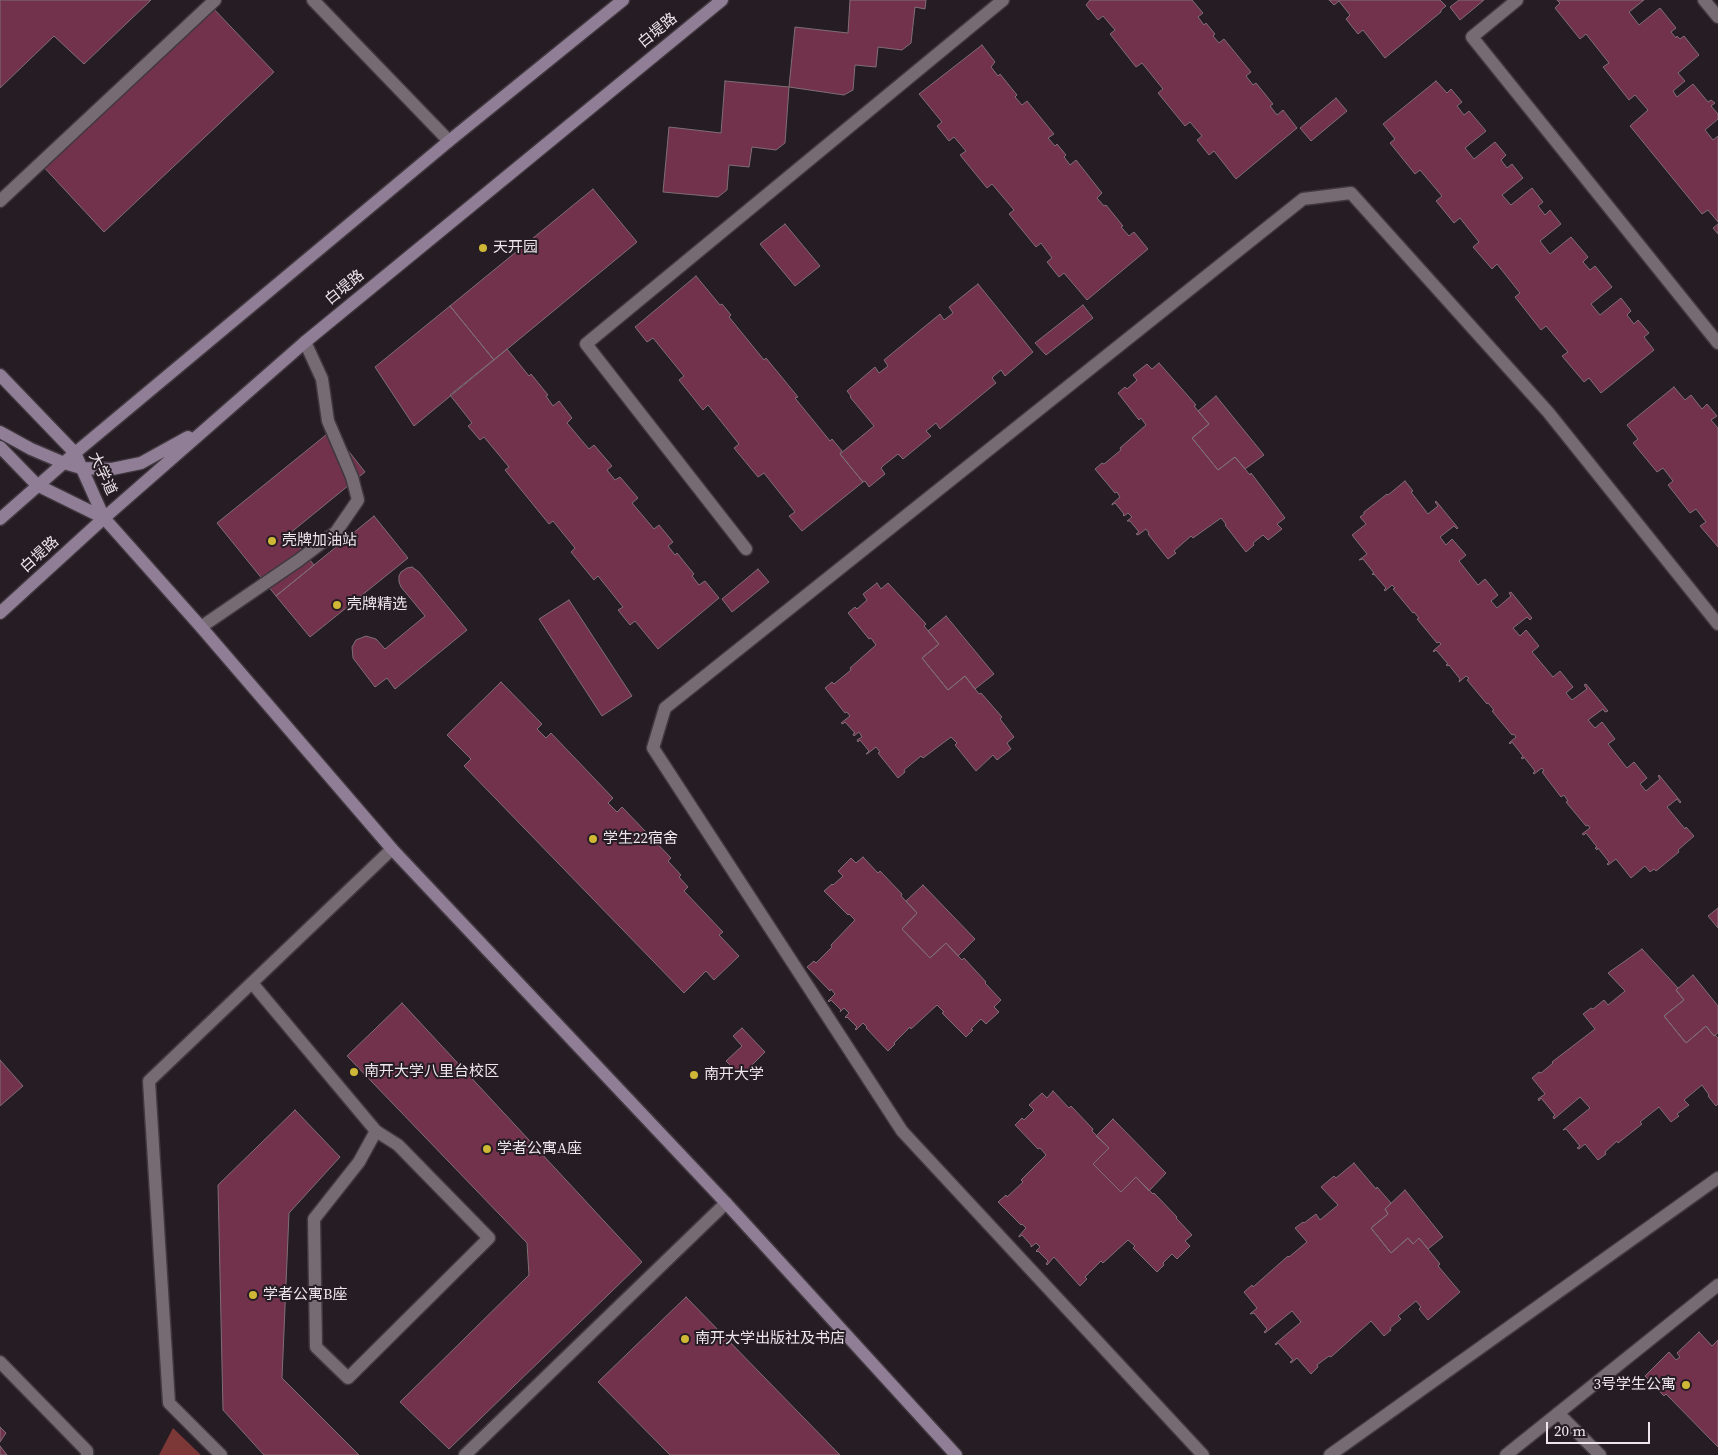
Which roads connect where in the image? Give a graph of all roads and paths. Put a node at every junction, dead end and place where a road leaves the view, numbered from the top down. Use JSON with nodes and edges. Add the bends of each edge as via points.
{"nodes":[{"id":1,"x":215,"y":0,"type":"edge"},
{"id":2,"x":314,"y":0,"type":"edge"},
{"id":3,"x":623,"y":0,"type":"edge"},
{"id":4,"x":722,"y":0,"type":"edge"},
{"id":5,"x":1003,"y":0,"type":"edge"},
{"id":6,"x":1517,"y":0,"type":"edge"},
{"id":7,"x":1704,"y":0,"type":"edge"},
{"id":8,"x":1718,"y":17,"type":"edge"},
{"id":9,"x":449,"y":141,"type":"junction"},
{"id":10,"x":0,"y":201,"type":"edge"},
{"id":11,"x":306,"y":342,"type":"junction"},
{"id":12,"x":1718,"y":343,"type":"edge"},
{"id":13,"x":0,"y":375,"type":"edge"},
{"id":14,"x":214,"y":422,"type":"junction"},
{"id":15,"x":0,"y":432,"type":"edge"},
{"id":16,"x":0,"y":447,"type":"edge"},
{"id":17,"x":75,"y":453,"type":"junction"},
{"id":18,"x":64,"y":463,"type":"junction"},
{"id":19,"x":81,"y":468,"type":"junction"},
{"id":20,"x":37,"y":485,"type":"junction"},
{"id":21,"x":104,"y":518,"type":"junction"},
{"id":22,"x":0,"y":519,"type":"edge"},
{"id":23,"x":746,"y":549,"type":"dead end"},
{"id":24,"x":0,"y":613,"type":"edge"},
{"id":25,"x":1718,"y":624,"type":"edge"},
{"id":26,"x":200,"y":627,"type":"junction"},
{"id":27,"x":392,"y":850,"type":"junction"},
{"id":28,"x":252,"y":983,"type":"junction"},
{"id":29,"x":376,"y":1131,"type":"junction"},
{"id":30,"x":1718,"y":1178,"type":"edge"},
{"id":31,"x":726,"y":1203,"type":"junction"},
{"id":32,"x":1718,"y":1285,"type":"edge"},
{"id":33,"x":0,"y":1362,"type":"edge"},
{"id":34,"x":1558,"y":1413,"type":"junction"},
{"id":35,"x":86,"y":1455,"type":"edge"},
{"id":36,"x":221,"y":1455,"type":"edge"},
{"id":37,"x":465,"y":1455,"type":"edge"},
{"id":38,"x":956,"y":1455,"type":"edge"},
{"id":39,"x":1203,"y":1455,"type":"edge"},
{"id":40,"x":1330,"y":1455,"type":"edge"},
{"id":41,"x":1506,"y":1455,"type":"edge"},
{"id":42,"x":1600,"y":1455,"type":"edge"}],
"edges":[{"from":1,"to":10,"type":"street"},
{"from":2,"to":9,"type":"street"},
{"from":3,"to":9,"type":"main road"},
{"from":4,"to":11,"type":"main road","name":"白堤路"},
{"from":5,"to":23,"type":"street","via":[[586,344]]},
{"from":6,"to":12,"type":"street","via":[[1472,37]]},
{"from":7,"to":8,"type":"street"},
{"from":9,"to":17,"type":"main road"},
{"from":11,"to":14,"type":"main road","name":"白堤路"},
{"from":11,"to":26,"type":"street","via":[[322,380],[328,421],[352,477],[358,500],[336,532]]},
{"from":13,"to":17,"type":"main road","name":"大学道"},
{"from":14,"to":19,"type":"main road","via":[[141,463],[112,469]]},
{"from":14,"to":21,"type":"main road","name":"白堤路"},
{"from":15,"to":18,"type":"main road"},
{"from":16,"to":20,"type":"main road","name":"大学道"},
{"from":17,"to":18,"type":"main road"},
{"from":17,"to":19,"type":"main road","name":"大学道"},
{"from":18,"to":19,"type":"main road"},
{"from":18,"to":20,"type":"main road"},
{"from":19,"to":21,"type":"main road","name":"大学道"},
{"from":20,"to":21,"type":"main road","name":"大学道"},
{"from":20,"to":22,"type":"main road"},
{"from":21,"to":24,"type":"main road","name":"白堤路"},
{"from":21,"to":26,"type":"main road"},
{"from":25,"to":39,"type":"street","via":[[1548,412],[1351,193],[1303,199],[665,708],[653,748],[902,1131]]},
{"from":26,"to":27,"type":"main road"},
{"from":27,"to":28,"type":"street"},
{"from":27,"to":31,"type":"main road"},
{"from":28,"to":29,"type":"street"},
{"from":28,"to":36,"type":"street","via":[[149,1081],[169,1404]]},
{"from":29,"to":29,"type":"street","via":[[398,1145],[489,1238],[348,1378],[316,1347],[314,1219],[359,1162]]},
{"from":30,"to":40,"type":"street"},
{"from":31,"to":37,"type":"street"},
{"from":31,"to":38,"type":"main road"},
{"from":32,"to":34,"type":"street"},
{"from":33,"to":35,"type":"street","via":[[87,1450]]},
{"from":34,"to":41,"type":"street"},
{"from":34,"to":42,"type":"street"}]}
